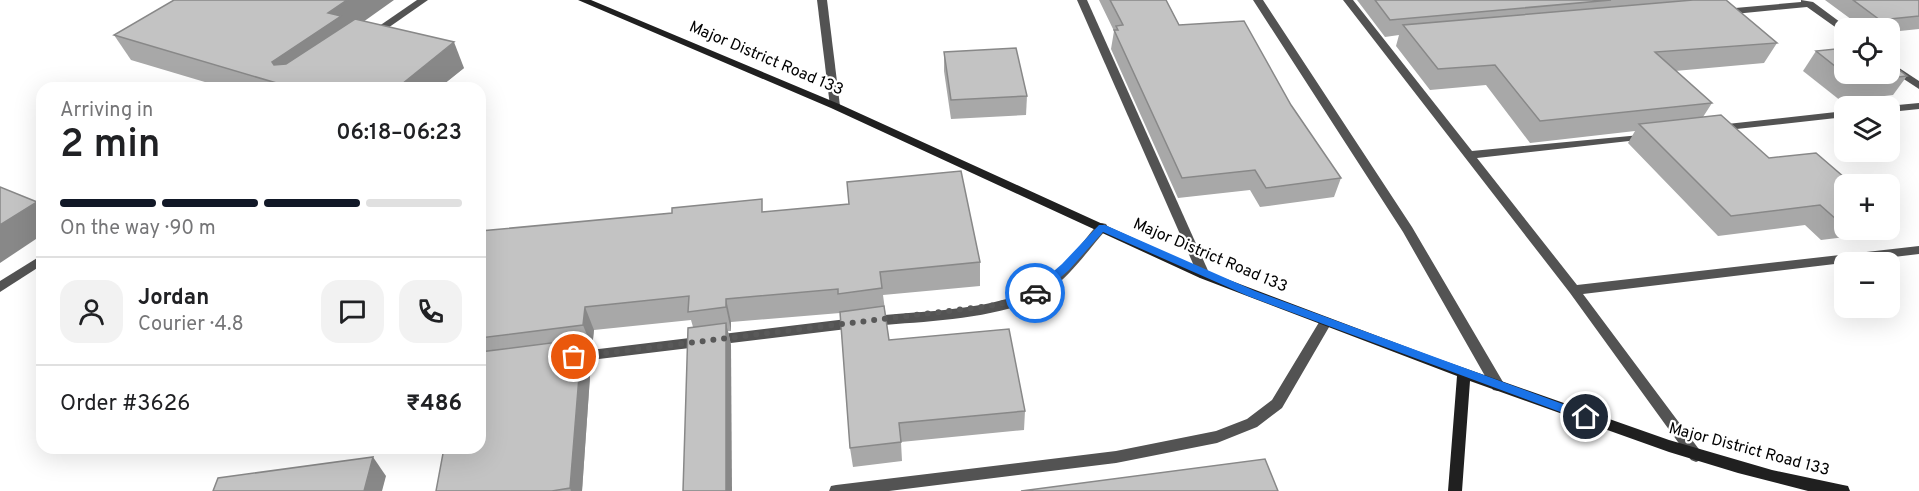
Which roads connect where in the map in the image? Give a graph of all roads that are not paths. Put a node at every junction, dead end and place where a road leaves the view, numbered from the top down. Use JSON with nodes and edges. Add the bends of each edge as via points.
{"nodes":[{"id":1,"x":423,"y":0,"type":"edge"},
{"id":2,"x":583,"y":0,"type":"edge"},
{"id":3,"x":822,"y":0,"type":"edge"},
{"id":4,"x":1082,"y":0,"type":"edge"},
{"id":5,"x":1258,"y":0,"type":"edge"},
{"id":6,"x":1348,"y":0,"type":"edge"},
{"id":7,"x":1807,"y":2,"type":"edge"},
{"id":8,"x":1714,"y":13,"type":"edge"},
{"id":9,"x":1834,"y":23,"type":"edge"},
{"id":10,"x":358,"y":44,"type":"edge"},
{"id":11,"x":1900,"y":72,"type":"edge"},
{"id":12,"x":1919,"y":86,"type":"edge"},
{"id":13,"x":835,"y":106,"type":"junction"},
{"id":14,"x":1919,"y":106,"type":"edge"},
{"id":15,"x":1900,"y":108,"type":"edge"},
{"id":16,"x":1834,"y":115,"type":"edge"},
{"id":17,"x":1704,"y":129,"type":"edge"},
{"id":18,"x":1657,"y":135,"type":"edge"},
{"id":19,"x":1469,"y":155,"type":"junction"},
{"id":20,"x":1102,"y":227,"type":"junction"},
{"id":21,"x":1919,"y":250,"type":"edge"},
{"id":22,"x":36,"y":263,"type":"edge"},
{"id":23,"x":1204,"y":275,"type":"junction"},
{"id":24,"x":0,"y":288,"type":"edge"},
{"id":25,"x":1574,"y":290,"type":"junction"},
{"id":26,"x":1326,"y":322,"type":"junction"},
{"id":27,"x":562,"y":358,"type":"edge"},
{"id":28,"x":1464,"y":374,"type":"junction"},
{"id":29,"x":1498,"y":386,"type":"junction"},
{"id":30,"x":1696,"y":456,"type":"junction"},
{"id":31,"x":1836,"y":490,"type":"edge"},
{"id":32,"x":836,"y":491,"type":"edge"},
{"id":33,"x":1455,"y":491,"type":"edge"}],
"edges":[{"from":1,"to":10,"type":"street"},
{"from":2,"to":13,"type":"main road","name":"Major District Road 133"},
{"from":3,"to":13,"type":"street"},
{"from":4,"to":23,"type":"street"},
{"from":5,"to":29,"type":"street","via":[[1408,230]]},
{"from":6,"to":19,"type":"street","via":[[1387,42]]},
{"from":7,"to":8,"type":"street"},
{"from":7,"to":9,"type":"street"},
{"from":11,"to":12,"type":"street"},
{"from":13,"to":20,"type":"main road","name":"Major District Road 133"},
{"from":14,"to":15,"type":"street"},
{"from":16,"to":17,"type":"street"},
{"from":18,"to":19,"type":"street"},
{"from":19,"to":25,"type":"street"},
{"from":20,"to":23,"type":"main road","name":"Major District Road 133"},
{"from":20,"to":27,"type":"street","via":[[1037,292],[997,305]]},
{"from":21,"to":25,"type":"street"},
{"from":22,"to":24,"type":"street"},
{"from":23,"to":26,"type":"main road","name":"Major District Road 133"},
{"from":25,"to":30,"type":"street"},
{"from":26,"to":28,"type":"main road","name":"Major District Road 133"},
{"from":26,"to":32,"type":"street","via":[[1277,404],[1252,423],[1217,437],[1116,457]]},
{"from":28,"to":29,"type":"main road","name":"Major District Road 133"},
{"from":28,"to":33,"type":"main road"},
{"from":29,"to":30,"type":"main road","name":"Major District Road 133"},
{"from":30,"to":31,"type":"main road","name":"Major District Road 133"}]}
